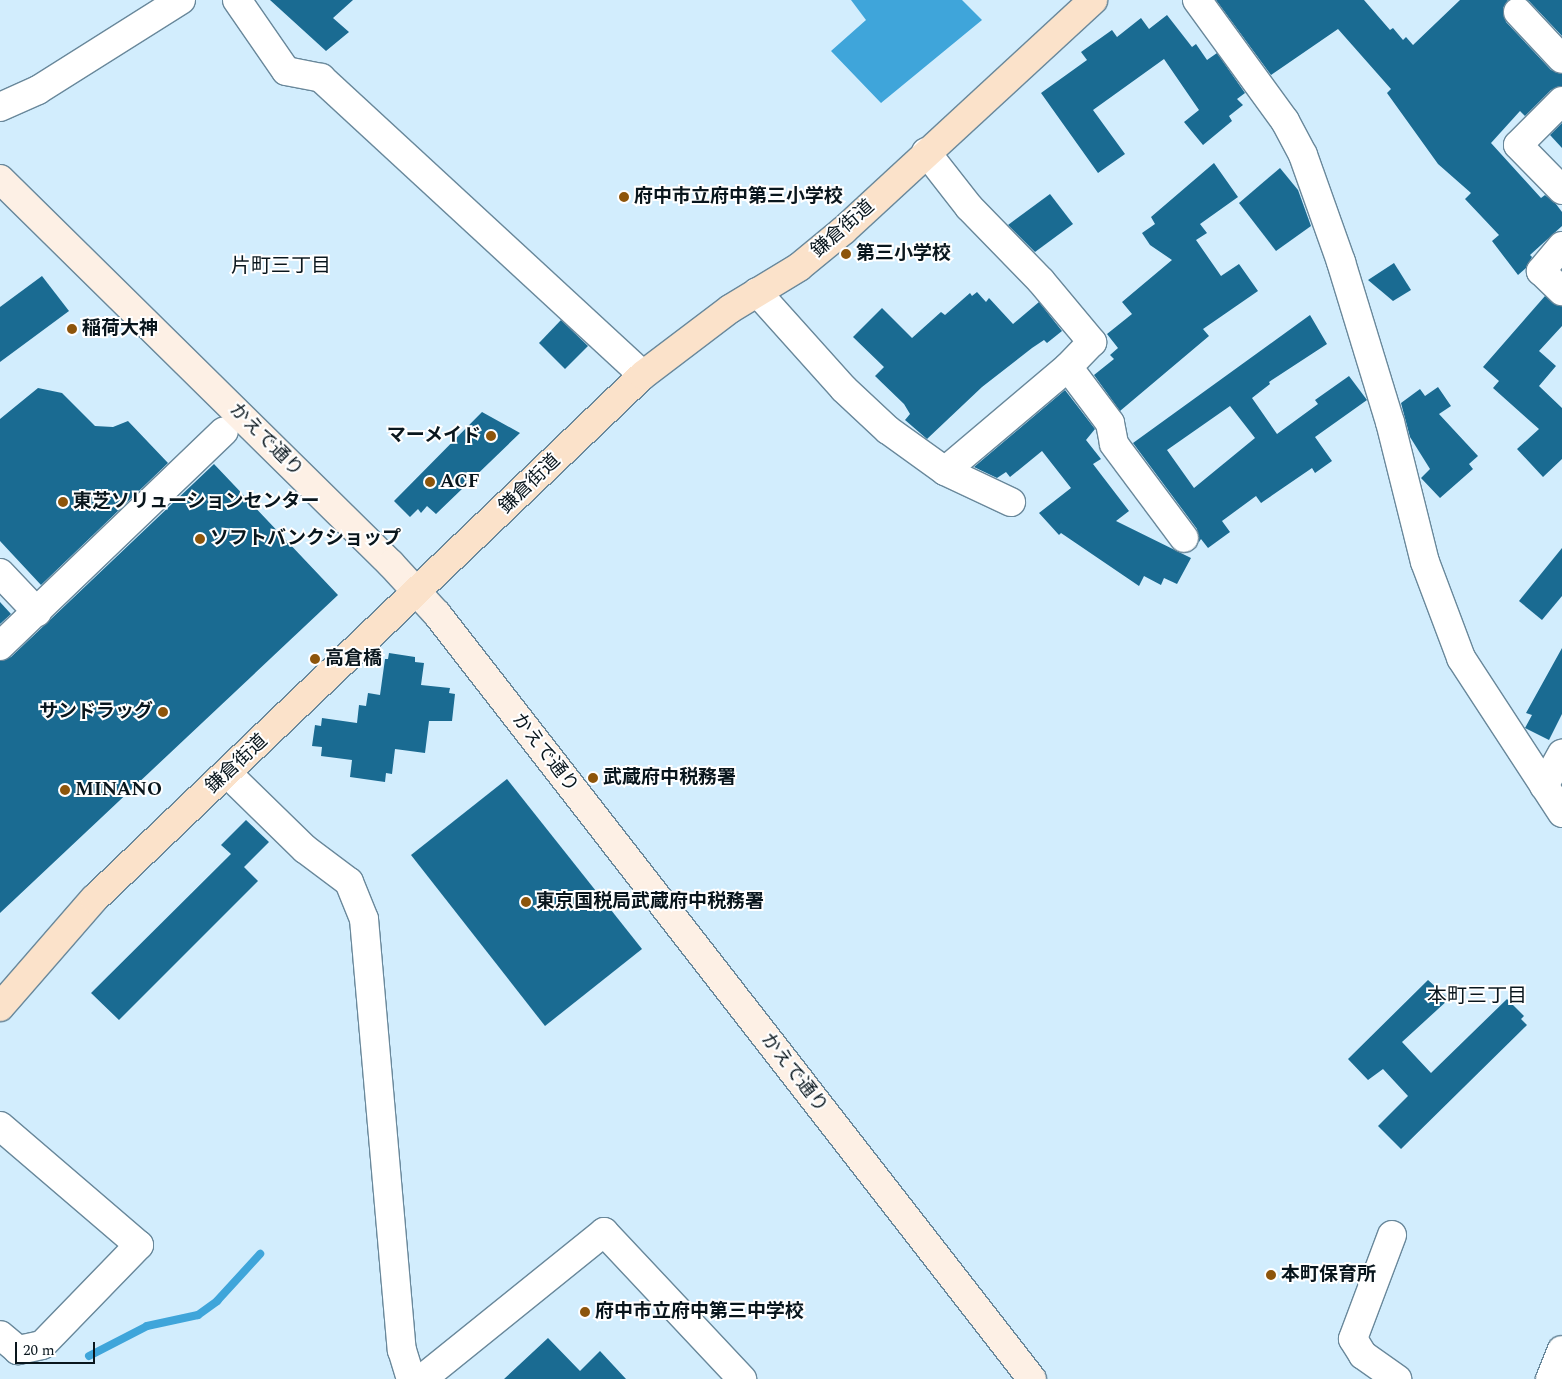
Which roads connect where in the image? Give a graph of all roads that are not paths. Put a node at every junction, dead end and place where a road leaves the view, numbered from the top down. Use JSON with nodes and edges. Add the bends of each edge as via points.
{"nodes":[{"id":1,"x":181,"y":0,"type":"edge"},
{"id":2,"x":236,"y":0,"type":"edge"},
{"id":3,"x":1093,"y":0,"type":"edge"},
{"id":4,"x":1197,"y":0,"type":"edge"},
{"id":5,"x":1518,"y":12,"type":"dead end"},
{"id":6,"x":1562,"y":59,"type":"edge"},
{"id":7,"x":1562,"y":101,"type":"edge"},
{"id":8,"x":0,"y":107,"type":"edge"},
{"id":9,"x":926,"y":152,"type":"junction"},
{"id":10,"x":0,"y":179,"type":"edge"},
{"id":11,"x":1562,"y":190,"type":"edge"},
{"id":12,"x":1562,"y":246,"type":"edge"},
{"id":13,"x":1562,"y":291,"type":"edge"},
{"id":14,"x":757,"y":292,"type":"junction"},
{"id":15,"x":1068,"y":367,"type":"junction"},
{"id":16,"x":643,"y":375,"type":"junction"},
{"id":17,"x":224,"y":431,"type":"dead end"},
{"id":18,"x":944,"y":471,"type":"junction"},
{"id":19,"x":1011,"y":502,"type":"dead end"},
{"id":20,"x":1184,"y":538,"type":"dead end"},
{"id":21,"x":0,"y":573,"type":"edge"},
{"id":22,"x":417,"y":592,"type":"junction"},
{"id":23,"x":37,"y":612,"type":"junction"},
{"id":24,"x":0,"y":646,"type":"edge"},
{"id":25,"x":1562,"y":754,"type":"edge"},
{"id":26,"x":228,"y":772,"type":"junction"},
{"id":27,"x":1544,"y":786,"type":"junction"},
{"id":28,"x":1562,"y":813,"type":"edge"},
{"id":29,"x":0,"y":1007,"type":"edge"},
{"id":30,"x":0,"y":1126,"type":"edge"},
{"id":31,"x":1392,"y":1235,"type":"dead end"},
{"id":32,"x":0,"y":1335,"type":"edge"},
{"id":33,"x":1562,"y":1350,"type":"edge"},
{"id":34,"x":411,"y":1379,"type":"edge"},
{"id":35,"x":422,"y":1379,"type":"edge"},
{"id":36,"x":742,"y":1379,"type":"edge"},
{"id":37,"x":1032,"y":1379,"type":"edge"},
{"id":38,"x":1397,"y":1379,"type":"edge"},
{"id":39,"x":1550,"y":1379,"type":"edge"}],
"edges":[{"from":1,"to":8,"type":"street","via":[[38,90]]},
{"from":2,"to":16,"type":"street","via":[[286,71],[322,78]]},
{"from":3,"to":9,"type":"main road","name":"鎌倉街道"},
{"from":4,"to":27,"type":"street","via":[[1285,121],[1303,155],[1342,262],[1387,412],[1425,562],[1461,658]]},
{"from":5,"to":6,"type":"street"},
{"from":7,"to":11,"type":"street","via":[[1518,145]]},
{"from":9,"to":14,"type":"main road","name":"鎌倉街道","via":[[799,267]]},
{"from":9,"to":15,"type":"street","via":[[969,207],[1041,281],[1092,342]]},
{"from":10,"to":22,"type":"street","name":"かえで通り"},
{"from":12,"to":13,"type":"street","via":[[1540,271]]},
{"from":14,"to":16,"type":"main road","name":"鎌倉街道"},
{"from":14,"to":18,"type":"street","via":[[844,389],[888,430]]},
{"from":15,"to":18,"type":"street"},
{"from":15,"to":20,"type":"street","via":[[1110,423],[1114,444]]},
{"from":16,"to":22,"type":"main road","name":"鎌倉街道"},
{"from":17,"to":23,"type":"street"},
{"from":18,"to":19,"type":"street"},
{"from":21,"to":23,"type":"street"},
{"from":22,"to":26,"type":"main road","name":"鎌倉街道"},
{"from":22,"to":37,"type":"street","name":"かえで通り"},
{"from":23,"to":24,"type":"street"},
{"from":25,"to":27,"type":"street"},
{"from":26,"to":29,"type":"main road","name":"鎌倉街道","via":[[94,899]]},
{"from":26,"to":34,"type":"street","via":[[305,849],[349,882],[364,919],[402,1350]]},
{"from":27,"to":28,"type":"street"},
{"from":30,"to":32,"type":"street","via":[[138,1245],[42,1345],[18,1350]]},
{"from":31,"to":38,"type":"street","via":[[1353,1338],[1363,1355]]},
{"from":33,"to":39,"type":"street"},
{"from":35,"to":36,"type":"street","via":[[604,1232]]}]}
